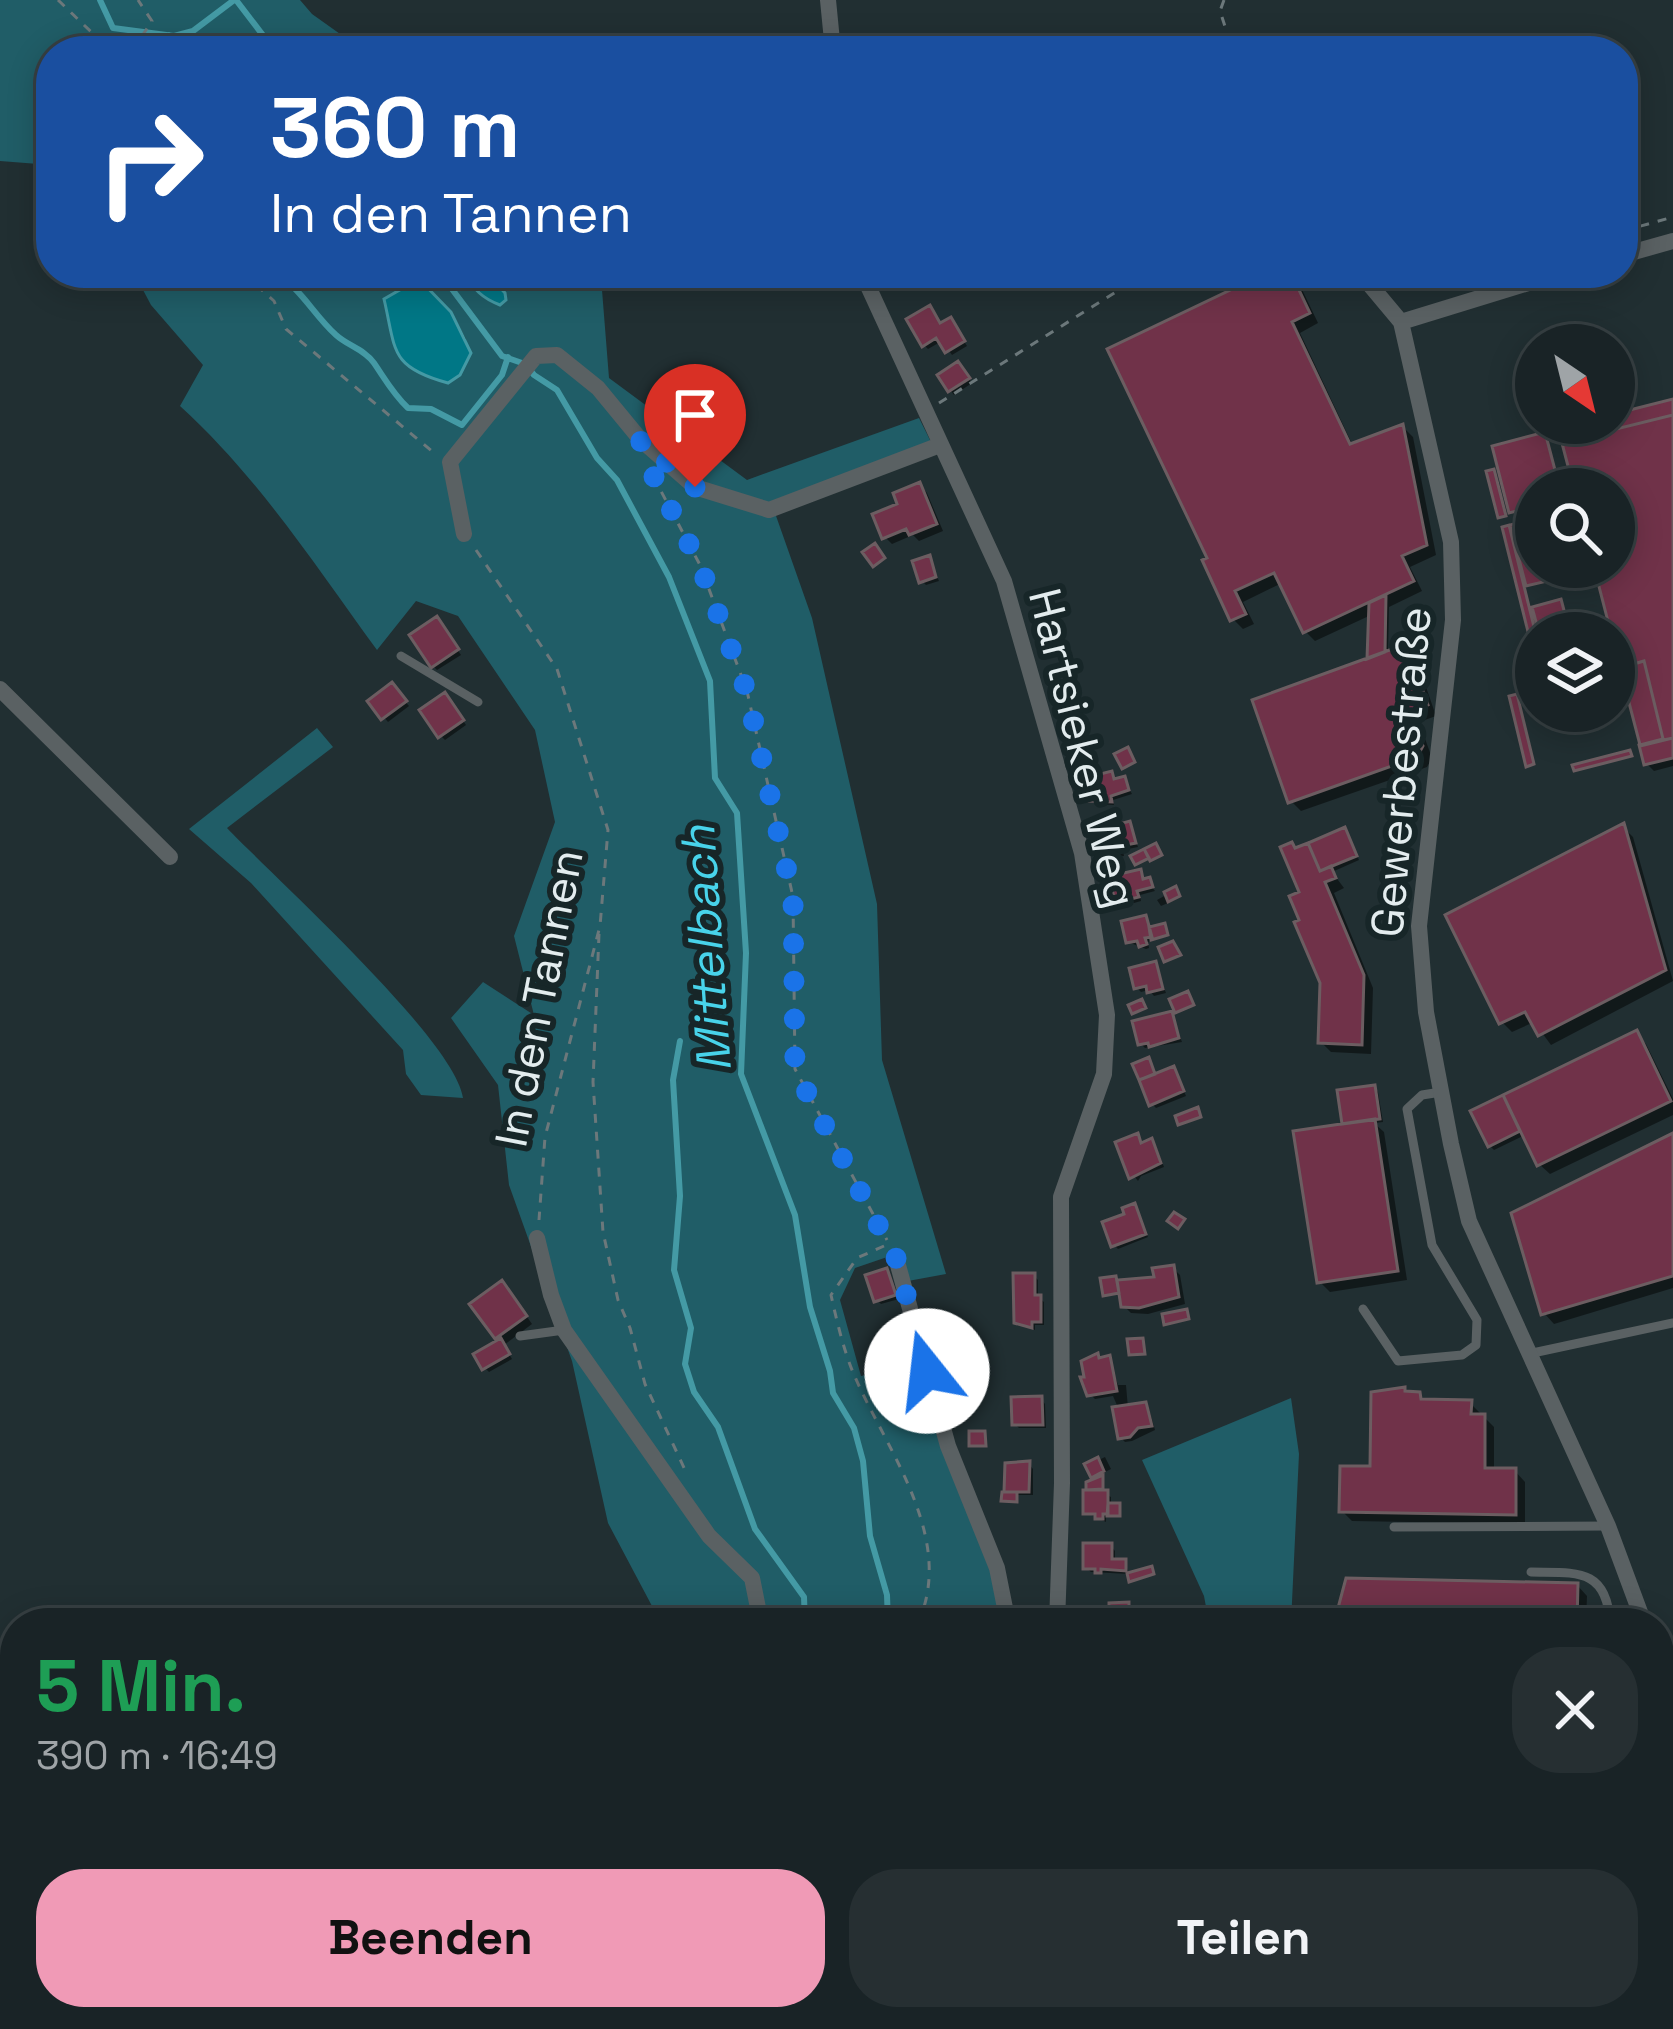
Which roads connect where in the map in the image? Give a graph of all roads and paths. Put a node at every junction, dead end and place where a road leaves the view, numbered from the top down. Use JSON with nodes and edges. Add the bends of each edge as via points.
{"nodes":[{"id":1,"x":58,"y":0,"type":"edge"},
{"id":2,"x":138,"y":0,"type":"edge"},
{"id":3,"x":828,"y":0,"type":"edge"},
{"id":4,"x":1224,"y":0,"type":"edge"},
{"id":5,"x":95,"y":36,"type":"edge"},
{"id":6,"x":142,"y":36,"type":"edge"},
{"id":7,"x":832,"y":36,"type":"edge"},
{"id":8,"x":1228,"y":36,"type":"edge"},
{"id":9,"x":1673,"y":217,"type":"edge"},
{"id":10,"x":1638,"y":227,"type":"edge"},
{"id":11,"x":1673,"y":241,"type":"edge"},
{"id":12,"x":1638,"y":251,"type":"edge"},
{"id":13,"x":260,"y":288,"type":"edge"},
{"id":14,"x":869,"y":288,"type":"edge"},
{"id":15,"x":1122,"y":288,"type":"edge"},
{"id":16,"x":1373,"y":288,"type":"edge"},
{"id":17,"x":1512,"y":288,"type":"edge"},
{"id":18,"x":1401,"y":322,"type":"junction"},
{"id":19,"x":935,"y":406,"type":"dead end"},
{"id":20,"x":940,"y":445,"type":"junction"},
{"id":21,"x":450,"y":462,"type":"junction"},
{"id":22,"x":651,"y":471,"type":"dead end"},
{"id":23,"x":464,"y":534,"type":"joint"},
{"id":24,"x":401,"y":656,"type":"dead end"},
{"id":25,"x":0,"y":688,"type":"edge"},
{"id":26,"x":478,"y":702,"type":"dead end"},
{"id":27,"x":170,"y":856,"type":"dead end"},
{"id":28,"x":599,"y":926,"type":"junction"},
{"id":29,"x":1441,"y":1092,"type":"junction"},
{"id":30,"x":537,"y":1238,"type":"joint"},
{"id":31,"x":892,"y":1251,"type":"junction"},
{"id":32,"x":1363,"y":1309,"type":"dead end"},
{"id":33,"x":1673,"y":1323,"type":"edge"},
{"id":34,"x":563,"y":1330,"type":"junction"},
{"id":35,"x":520,"y":1336,"type":"dead end"},
{"id":36,"x":1528,"y":1354,"type":"junction"},
{"id":37,"x":688,"y":1478,"type":"dead end"},
{"id":38,"x":1608,"y":1526,"type":"junction"},
{"id":39,"x":1394,"y":1527,"type":"dead end"},
{"id":40,"x":1531,"y":1572,"type":"dead end"},
{"id":41,"x":758,"y":1608,"type":"edge"},
{"id":42,"x":925,"y":1608,"type":"edge"},
{"id":43,"x":1005,"y":1608,"type":"edge"},
{"id":44,"x":1058,"y":1608,"type":"edge"},
{"id":45,"x":1607,"y":1608,"type":"edge"},
{"id":46,"x":1638,"y":1608,"type":"edge"}],
"edges":[{"from":1,"to":5,"type":"path"},
{"from":2,"to":6,"type":"path","via":[[152,21]]},
{"from":3,"to":7,"type":"street"},
{"from":4,"to":8,"type":"path"},
{"from":9,"to":10,"type":"path"},
{"from":11,"to":12,"type":"street"},
{"from":13,"to":21,"type":"path","via":[[302,344]]},
{"from":14,"to":20,"type":"street","name":"Hartsieker Weg"},
{"from":15,"to":19,"type":"path"},
{"from":16,"to":18,"type":"street","name":"Gewerbestraße"},
{"from":17,"to":18,"type":"street"},
{"from":18,"to":29,"type":"street","name":"Gewerbestraße","via":[[1451,542],[1453,620],[1419,926]]},
{"from":20,"to":21,"type":"street","via":[[769,509],[695,487],[557,355],[536,356],[518,374]]},
{"from":20,"to":44,"type":"street","name":"Hartsieker Weg","via":[[1004,581],[1082,853],[1107,1016],[1104,1074],[1061,1197]]},
{"from":21,"to":23,"type":"street"},
{"from":22,"to":31,"type":"path","via":[[700,565],[747,692],[793,898],[795,1070]]},
{"from":23,"to":28,"type":"path","name":"In den Tannen","via":[[557,669],[608,830]]},
{"from":24,"to":26,"type":"lane"},
{"from":25,"to":27,"type":"street"},
{"from":28,"to":30,"type":"path","name":"In den Tannen","via":[[545,1137]]},
{"from":28,"to":37,"type":"path","via":[[593,1082],[603,1232],[645,1384]]},
{"from":29,"to":32,"type":"lane","via":[[1407,1109],[1432,1245],[1477,1320],[1476,1346],[1462,1355],[1398,1361]]},
{"from":29,"to":36,"type":"street","name":"Gewerbestraße","via":[[1469,1221]]},
{"from":30,"to":34,"type":"street"},
{"from":31,"to":42,"type":"path","via":[[856,1258],[832,1295],[854,1375],[926,1540]]},
{"from":31,"to":43,"type":"street"},
{"from":33,"to":36,"type":"lane"},
{"from":34,"to":35,"type":"lane"},
{"from":34,"to":41,"type":"street","via":[[709,1536],[752,1578]]},
{"from":36,"to":38,"type":"street","name":"Gewerbestraße"},
{"from":38,"to":39,"type":"lane"},
{"from":38,"to":46,"type":"street","name":"Gewerbestraße"},
{"from":40,"to":45,"type":"lane","via":[[1592,1579]]}]}
